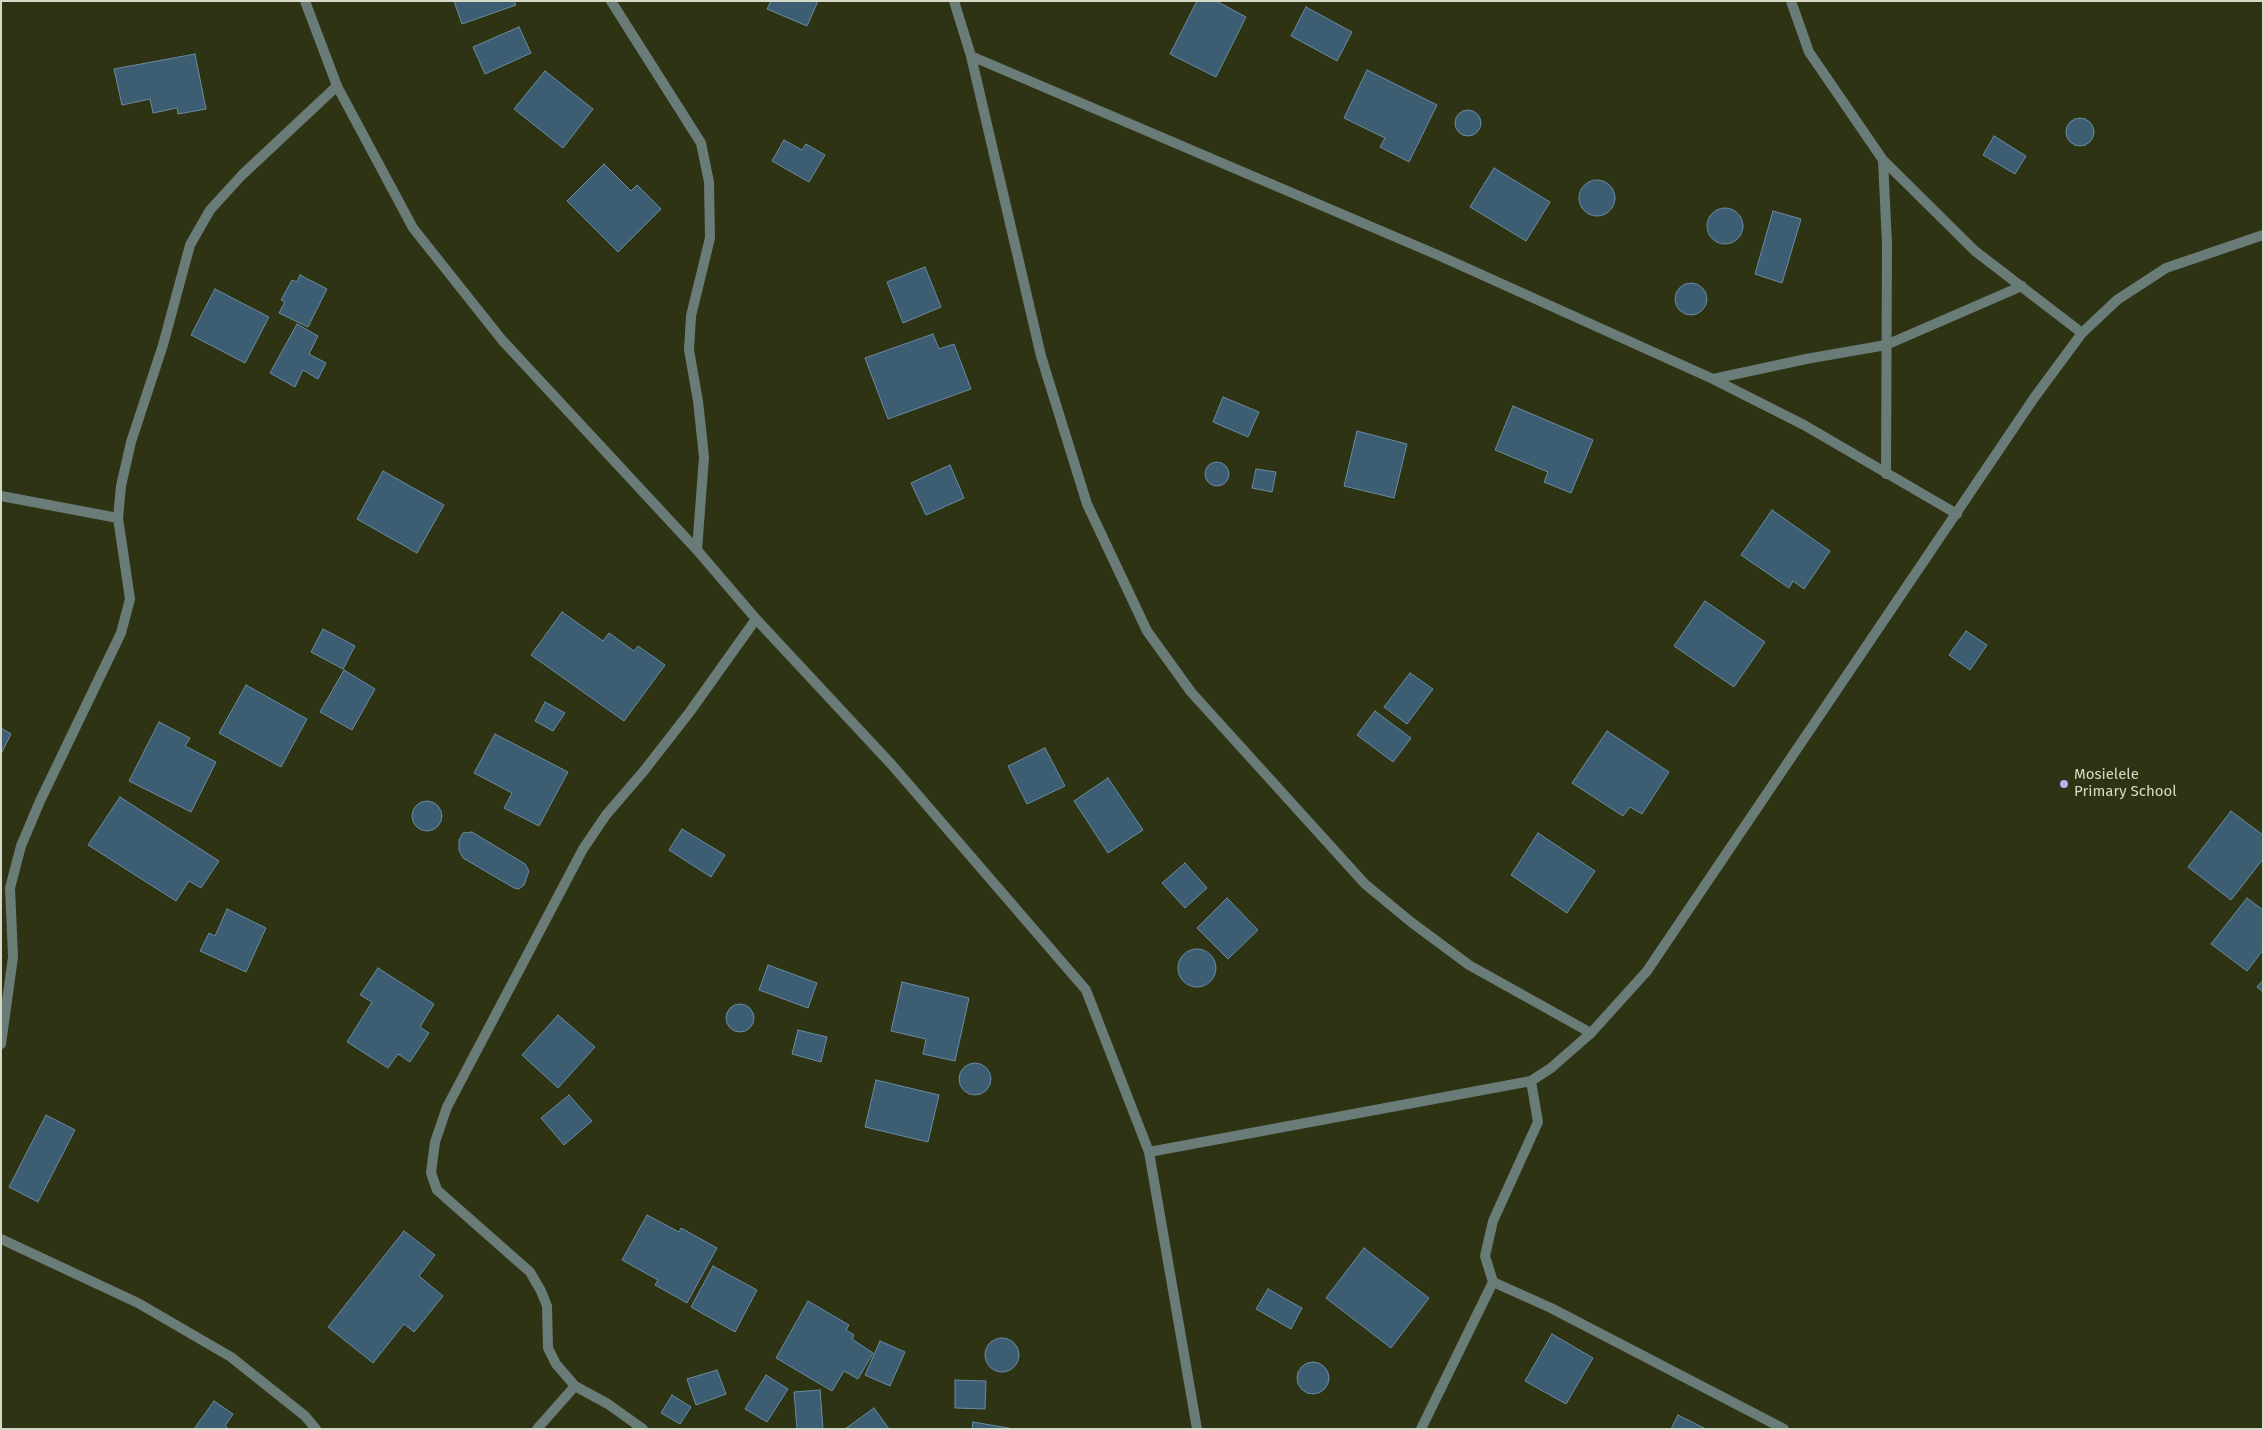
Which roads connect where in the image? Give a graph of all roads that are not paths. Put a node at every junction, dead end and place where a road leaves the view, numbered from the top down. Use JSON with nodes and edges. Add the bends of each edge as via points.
{"nodes":[{"id":1,"x":305,"y":1,"type":"edge"},
{"id":2,"x":611,"y":1,"type":"edge"},
{"id":3,"x":954,"y":1,"type":"edge"},
{"id":4,"x":1791,"y":1,"type":"edge"},
{"id":5,"x":971,"y":56,"type":"junction"},
{"id":6,"x":337,"y":86,"type":"junction"},
{"id":7,"x":1883,"y":160,"type":"junction"},
{"id":8,"x":2263,"y":236,"type":"edge"},
{"id":9,"x":2022,"y":286,"type":"junction"},
{"id":10,"x":2082,"y":333,"type":"junction"},
{"id":11,"x":1886,"y":344,"type":"junction"},
{"id":12,"x":1712,"y":379,"type":"junction"},
{"id":13,"x":1886,"y":474,"type":"junction"},
{"id":14,"x":1,"y":496,"type":"edge"},
{"id":15,"x":1957,"y":514,"type":"junction"},
{"id":16,"x":118,"y":518,"type":"junction"},
{"id":17,"x":697,"y":550,"type":"junction"},
{"id":18,"x":756,"y":619,"type":"junction"},
{"id":19,"x":1591,"y":1033,"type":"junction"},
{"id":20,"x":1,"y":1044,"type":"edge"},
{"id":21,"x":1531,"y":1081,"type":"junction"},
{"id":22,"x":1149,"y":1152,"type":"junction"},
{"id":23,"x":1,"y":1239,"type":"edge"},
{"id":24,"x":1492,"y":1282,"type":"junction"},
{"id":25,"x":575,"y":1386,"type":"junction"},
{"id":26,"x":316,"y":1429,"type":"edge"},
{"id":27,"x":537,"y":1429,"type":"edge"},
{"id":28,"x":644,"y":1429,"type":"edge"},
{"id":29,"x":1197,"y":1429,"type":"edge"},
{"id":30,"x":1421,"y":1429,"type":"edge"},
{"id":31,"x":1784,"y":1429,"type":"edge"}],
"edges":[{"from":1,"to":6,"type":"street"},
{"from":2,"to":17,"type":"street","via":[[701,143],[709,182],[710,238],[691,316],[689,350],[704,457]]},
{"from":3,"to":5,"type":"street"},
{"from":4,"to":7,"type":"street","via":[[1809,52]]},
{"from":5,"to":12,"type":"street","via":[[1440,256]]},
{"from":5,"to":19,"type":"street","via":[[1041,356],[1087,504],[1147,631],[1191,692],[1365,884],[1470,965]]},
{"from":6,"to":16,"type":"street","via":[[242,175],[210,210],[190,245],[163,345],[131,442]]},
{"from":6,"to":17,"type":"street","via":[[413,228],[502,340]]},
{"from":7,"to":9,"type":"street","via":[[1975,251]]},
{"from":7,"to":11,"type":"street","via":[[1887,244]]},
{"from":8,"to":10,"type":"street","via":[[2166,268],[2117,300]]},
{"from":9,"to":10,"type":"street"},
{"from":9,"to":11,"type":"street"},
{"from":10,"to":15,"type":"street","via":[[2034,398]]},
{"from":11,"to":12,"type":"street"},
{"from":11,"to":13,"type":"street"},
{"from":12,"to":13,"type":"street","via":[[1804,425]]},
{"from":13,"to":15,"type":"street"},
{"from":14,"to":16,"type":"street"},
{"from":15,"to":19,"type":"street","via":[[1647,971]]},
{"from":16,"to":20,"type":"street","via":[[130,599],[121,633],[21,846],[10,888],[14,957]]},
{"from":17,"to":18,"type":"street"},
{"from":18,"to":22,"type":"street","via":[[892,765],[1086,990]]},
{"from":18,"to":25,"type":"street","via":[[689,713],[606,815],[583,849],[447,1108],[435,1142],[431,1173],[437,1190],[530,1272],[547,1306],[548,1348],[556,1364]]},
{"from":19,"to":21,"type":"street"},
{"from":21,"to":22,"type":"street"},
{"from":21,"to":24,"type":"street","via":[[1538,1122],[1494,1221],[1485,1256]]},
{"from":22,"to":29,"type":"street"},
{"from":23,"to":26,"type":"street","via":[[138,1303],[231,1358]]},
{"from":24,"to":30,"type":"street"},
{"from":24,"to":31,"type":"street","via":[[1551,1308]]},
{"from":25,"to":27,"type":"street"},
{"from":25,"to":28,"type":"street"}]}
